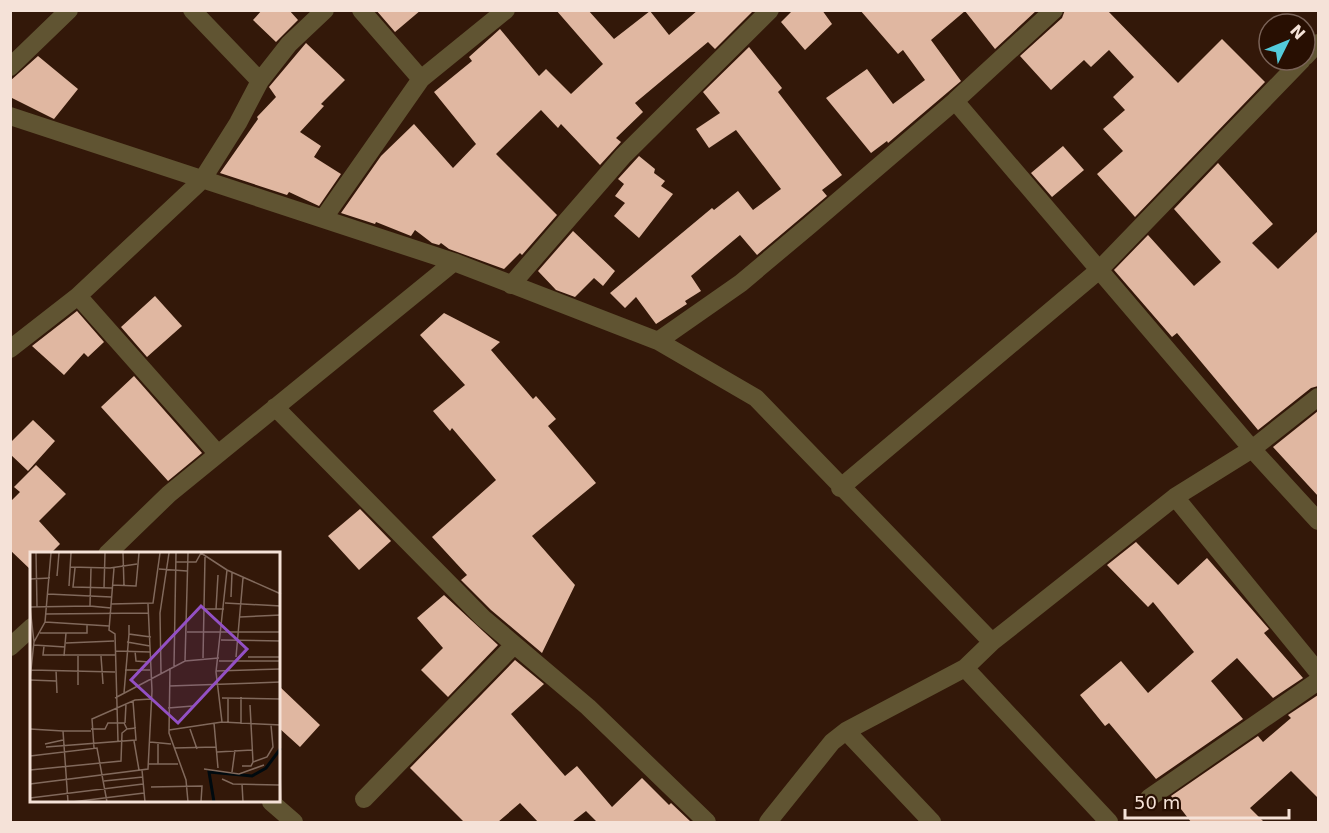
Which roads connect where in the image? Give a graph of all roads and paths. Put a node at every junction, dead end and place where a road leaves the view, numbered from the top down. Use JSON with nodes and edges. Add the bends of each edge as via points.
{"nodes":[{"id":1,"x":69,"y":10,"type":"edge"},
{"id":2,"x":192,"y":10,"type":"edge"},
{"id":3,"x":325,"y":10,"type":"edge"},
{"id":4,"x":362,"y":10,"type":"edge"},
{"id":5,"x":506,"y":10,"type":"edge"},
{"id":6,"x":770,"y":10,"type":"edge"},
{"id":7,"x":1054,"y":10,"type":"edge"},
{"id":8,"x":10,"y":67,"type":"edge"},
{"id":9,"x":1292,"y":72,"type":"edge"},
{"id":10,"x":421,"y":79,"type":"junction"},
{"id":11,"x":260,"y":81,"type":"junction"},
{"id":12,"x":955,"y":101,"type":"junction"},
{"id":13,"x":10,"y":116,"type":"edge"},
{"id":14,"x":202,"y":180,"type":"junction"},
{"id":15,"x":322,"y":219,"type":"junction"},
{"id":16,"x":454,"y":262,"type":"junction"},
{"id":17,"x":1098,"y":271,"type":"junction"},
{"id":18,"x":511,"y":285,"type":"junction"},
{"id":19,"x":78,"y":296,"type":"junction"},
{"id":20,"x":658,"y":341,"type":"junction"},
{"id":21,"x":10,"y":349,"type":"edge"},
{"id":22,"x":1318,"y":398,"type":"edge"},
{"id":23,"x":275,"y":407,"type":"junction"},
{"id":24,"x":1252,"y":449,"type":"junction"},
{"id":25,"x":218,"y":454,"type":"junction"},
{"id":26,"x":840,"y":488,"type":"junction"},
{"id":27,"x":1175,"y":497,"type":"junction"},
{"id":28,"x":1318,"y":521,"type":"edge"},
{"id":29,"x":109,"y":552,"type":"edge"},
{"id":30,"x":992,"y":642,"type":"junction"},
{"id":31,"x":514,"y":645,"type":"junction"},
{"id":32,"x":965,"y":668,"type":"junction"},
{"id":33,"x":1318,"y":672,"type":"edge"},
{"id":34,"x":1318,"y":681,"type":"edge"},
{"id":35,"x":846,"y":730,"type":"junction"},
{"id":36,"x":1149,"y":798,"type":"dead end"},
{"id":37,"x":364,"y":799,"type":"dead end"},
{"id":38,"x":273,"y":803,"type":"edge"},
{"id":39,"x":294,"y":822,"type":"edge"},
{"id":40,"x":707,"y":822,"type":"edge"},
{"id":41,"x":768,"y":822,"type":"edge"},
{"id":42,"x":932,"y":822,"type":"edge"},
{"id":43,"x":1109,"y":822,"type":"edge"}],
"edges":[{"from":1,"to":8,"type":"street"},
{"from":2,"to":11,"type":"street"},
{"from":3,"to":11,"type":"street","via":[[289,44]]},
{"from":4,"to":10,"type":"street"},
{"from":5,"to":10,"type":"street"},
{"from":6,"to":18,"type":"street","via":[[623,156]]},
{"from":7,"to":12,"type":"street"},
{"from":9,"to":17,"type":"street"},
{"from":10,"to":15,"type":"street"},
{"from":11,"to":14,"type":"street"},
{"from":12,"to":17,"type":"street"},
{"from":12,"to":20,"type":"street","via":[[741,283]]},
{"from":13,"to":14,"type":"street"},
{"from":14,"to":15,"type":"street"},
{"from":14,"to":19,"type":"street"},
{"from":15,"to":16,"type":"street"},
{"from":16,"to":18,"type":"street"},
{"from":16,"to":23,"type":"street"},
{"from":17,"to":24,"type":"street"},
{"from":17,"to":26,"type":"street"},
{"from":18,"to":20,"type":"street"},
{"from":19,"to":21,"type":"street"},
{"from":19,"to":25,"type":"street"},
{"from":20,"to":26,"type":"street","via":[[756,398]]},
{"from":22,"to":24,"type":"street"},
{"from":23,"to":25,"type":"street"},
{"from":23,"to":31,"type":"street"},
{"from":24,"to":27,"type":"street"},
{"from":24,"to":28,"type":"street"},
{"from":25,"to":29,"type":"street","via":[[169,494]]},
{"from":26,"to":30,"type":"street"},
{"from":27,"to":30,"type":"street"},
{"from":27,"to":33,"type":"street"},
{"from":30,"to":32,"type":"street"},
{"from":31,"to":37,"type":"street"},
{"from":31,"to":40,"type":"street","via":[[588,708]]},
{"from":32,"to":35,"type":"street"},
{"from":32,"to":43,"type":"street"},
{"from":34,"to":36,"type":"street"},
{"from":35,"to":41,"type":"street"},
{"from":35,"to":42,"type":"street"},
{"from":38,"to":39,"type":"street"}]}
